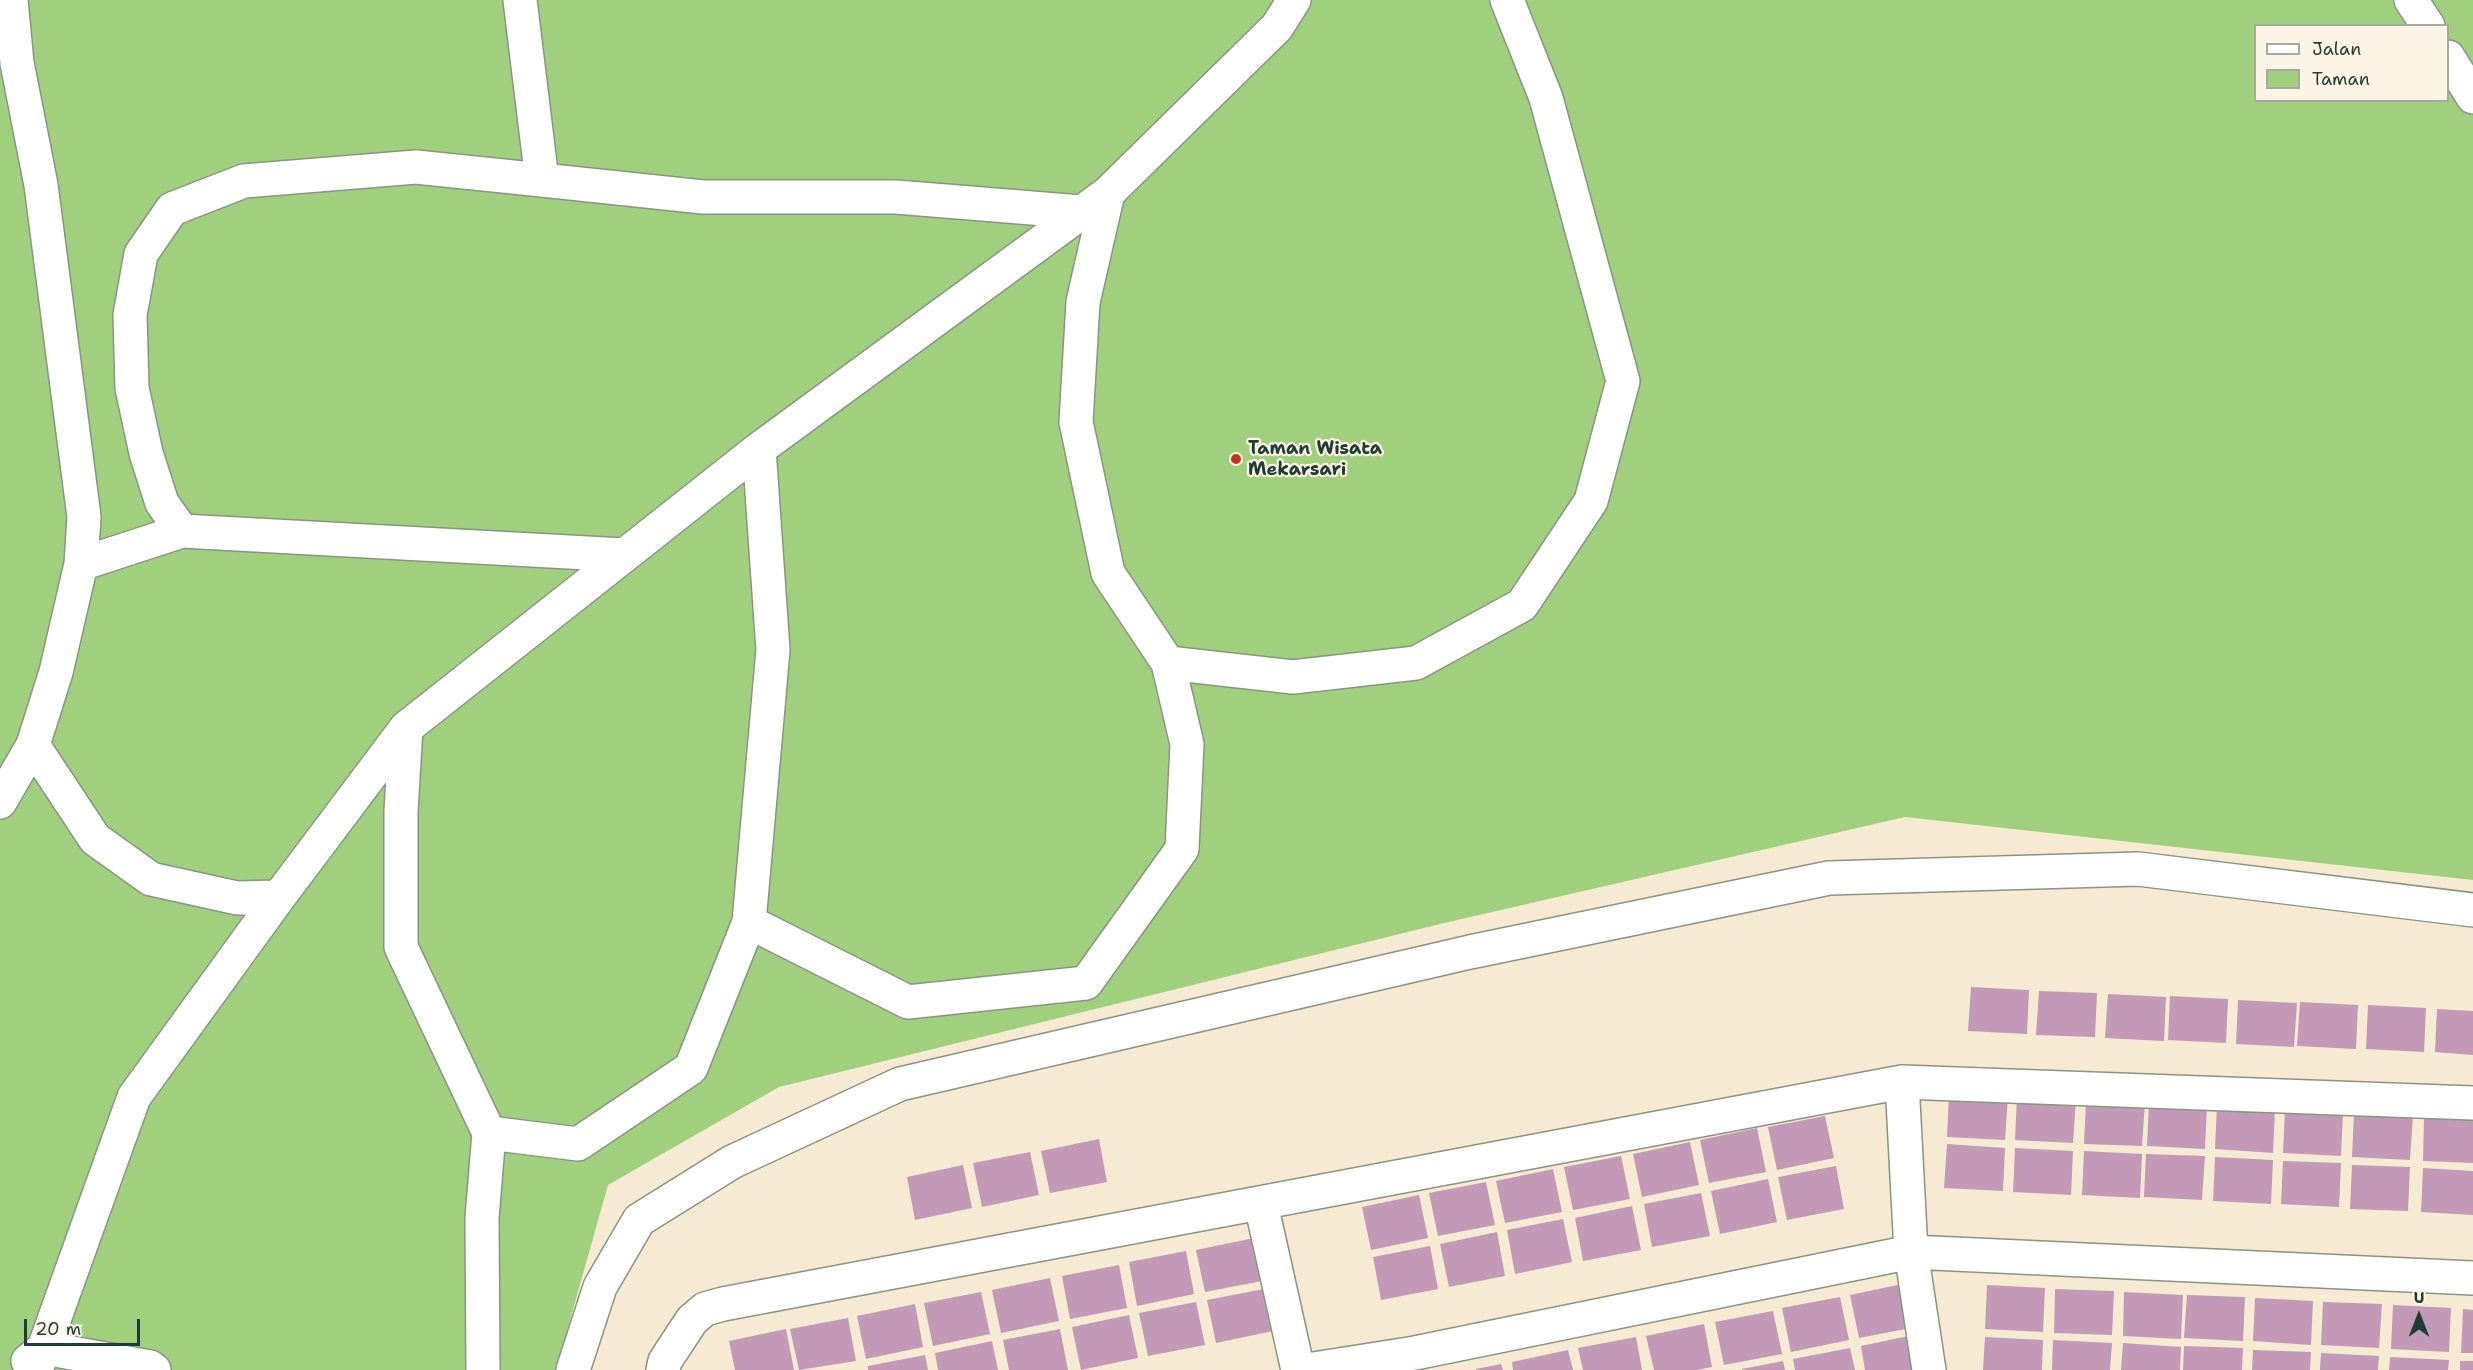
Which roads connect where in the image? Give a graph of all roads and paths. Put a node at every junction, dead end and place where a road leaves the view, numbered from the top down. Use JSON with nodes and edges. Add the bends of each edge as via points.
{"nodes":[{"id":1,"x":11,"y":0,"type":"edge"},
{"id":2,"x":520,"y":0,"type":"edge"},
{"id":3,"x":1294,"y":0,"type":"edge"},
{"id":4,"x":1507,"y":0,"type":"edge"},
{"id":5,"x":2411,"y":0,"type":"edge"},
{"id":6,"x":2427,"y":24,"type":"edge"},
{"id":7,"x":8,"y":52,"type":"edge"},
{"id":8,"x":2449,"y":59,"type":"edge"},
{"id":9,"x":2473,"y":97,"type":"edge"},
{"id":10,"x":542,"y":180,"type":"junction"},
{"id":11,"x":1108,"y":193,"type":"junction"},
{"id":12,"x":1081,"y":212,"type":"junction"},
{"id":13,"x":759,"y":449,"type":"junction"},
{"id":14,"x":182,"y":531,"type":"junction"},
{"id":15,"x":624,"y":555,"type":"junction"},
{"id":16,"x":81,"y":564,"type":"junction"},
{"id":17,"x":1168,"y":663,"type":"junction"},
{"id":18,"x":406,"y":728,"type":"junction"},
{"id":19,"x":33,"y":745,"type":"junction"},
{"id":20,"x":0,"y":802,"type":"edge"},
{"id":21,"x":279,"y":897,"type":"junction"},
{"id":22,"x":2473,"y":910,"type":"edge"},
{"id":23,"x":749,"y":922,"type":"junction"},
{"id":24,"x":1902,"y":1082,"type":"junction"},
{"id":25,"x":2473,"y":1103,"type":"edge"},
{"id":26,"x":489,"y":1133,"type":"junction"},
{"id":27,"x":1261,"y":1204,"type":"junction"},
{"id":28,"x":1911,"y":1252,"type":"junction"},
{"id":29,"x":2473,"y":1278,"type":"edge"},
{"id":30,"x":40,"y":1359,"type":"edge"},
{"id":31,"x":1417,"y":1361,"type":"edge"},
{"id":32,"x":18,"y":1370,"type":"edge"},
{"id":33,"x":154,"y":1370,"type":"edge"},
{"id":34,"x":483,"y":1370,"type":"edge"},
{"id":35,"x":573,"y":1370,"type":"edge"},
{"id":36,"x":663,"y":1370,"type":"edge"},
{"id":37,"x":1298,"y":1370,"type":"edge"},
{"id":38,"x":1307,"y":1370,"type":"edge"},
{"id":39,"x":1929,"y":1370,"type":"edge"}],
"edges":[{"from":1,"to":7,"type":"street"},
{"from":2,"to":10,"type":"street"},
{"from":3,"to":11,"type":"street","via":[[1277,27]]},
{"from":4,"to":17,"type":"street","via":[[1545,98],[1623,381],[1592,501],[1522,604],[1416,663],[1293,677]]},
{"from":5,"to":6,"type":"street"},
{"from":7,"to":16,"type":"street","via":[[41,185],[84,517]]},
{"from":8,"to":9,"type":"street"},
{"from":10,"to":12,"type":"street","via":[[703,197],[896,197]]},
{"from":10,"to":14,"type":"street","via":[[416,167],[244,182],[172,209],[141,254],[130,315],[132,388],[162,503]]},
{"from":11,"to":12,"type":"street"},
{"from":11,"to":17,"type":"street","via":[[1083,302],[1076,422],[1108,573]]},
{"from":12,"to":13,"type":"street"},
{"from":13,"to":15,"type":"street"},
{"from":13,"to":23,"type":"street","via":[[772,650]]},
{"from":14,"to":15,"type":"street"},
{"from":14,"to":16,"type":"street"},
{"from":15,"to":18,"type":"street"},
{"from":16,"to":19,"type":"street","via":[[56,672]]},
{"from":17,"to":23,"type":"street","via":[[1187,744],[1182,849],[1086,983],[908,1002]]},
{"from":18,"to":21,"type":"street"},
{"from":18,"to":26,"type":"street","via":[[401,811],[401,947]]},
{"from":19,"to":20,"type":"street"},
{"from":19,"to":21,"type":"street","via":[[95,839],[151,879],[237,898]]},
{"from":21,"to":30,"type":"street","via":[[134,1097]]},
{"from":22,"to":35,"type":"street","via":[[2138,869],[1829,878],[1470,952],[900,1084],[732,1162],[639,1220],[600,1287]]},
{"from":23,"to":26,"type":"street","via":[[691,1068],[578,1144]]},
{"from":24,"to":25,"type":"street"},
{"from":24,"to":27,"type":"street"},
{"from":24,"to":28,"type":"street"},
{"from":26,"to":34,"type":"street","via":[[482,1218]]},
{"from":27,"to":36,"type":"street","via":[[705,1309],[692,1320]]},
{"from":27,"to":37,"type":"street"},
{"from":28,"to":29,"type":"street"},
{"from":28,"to":31,"type":"street"},
{"from":28,"to":39,"type":"street"},
{"from":30,"to":32,"type":"street"},
{"from":30,"to":33,"type":"street"},
{"from":31,"to":38,"type":"street"}]}
